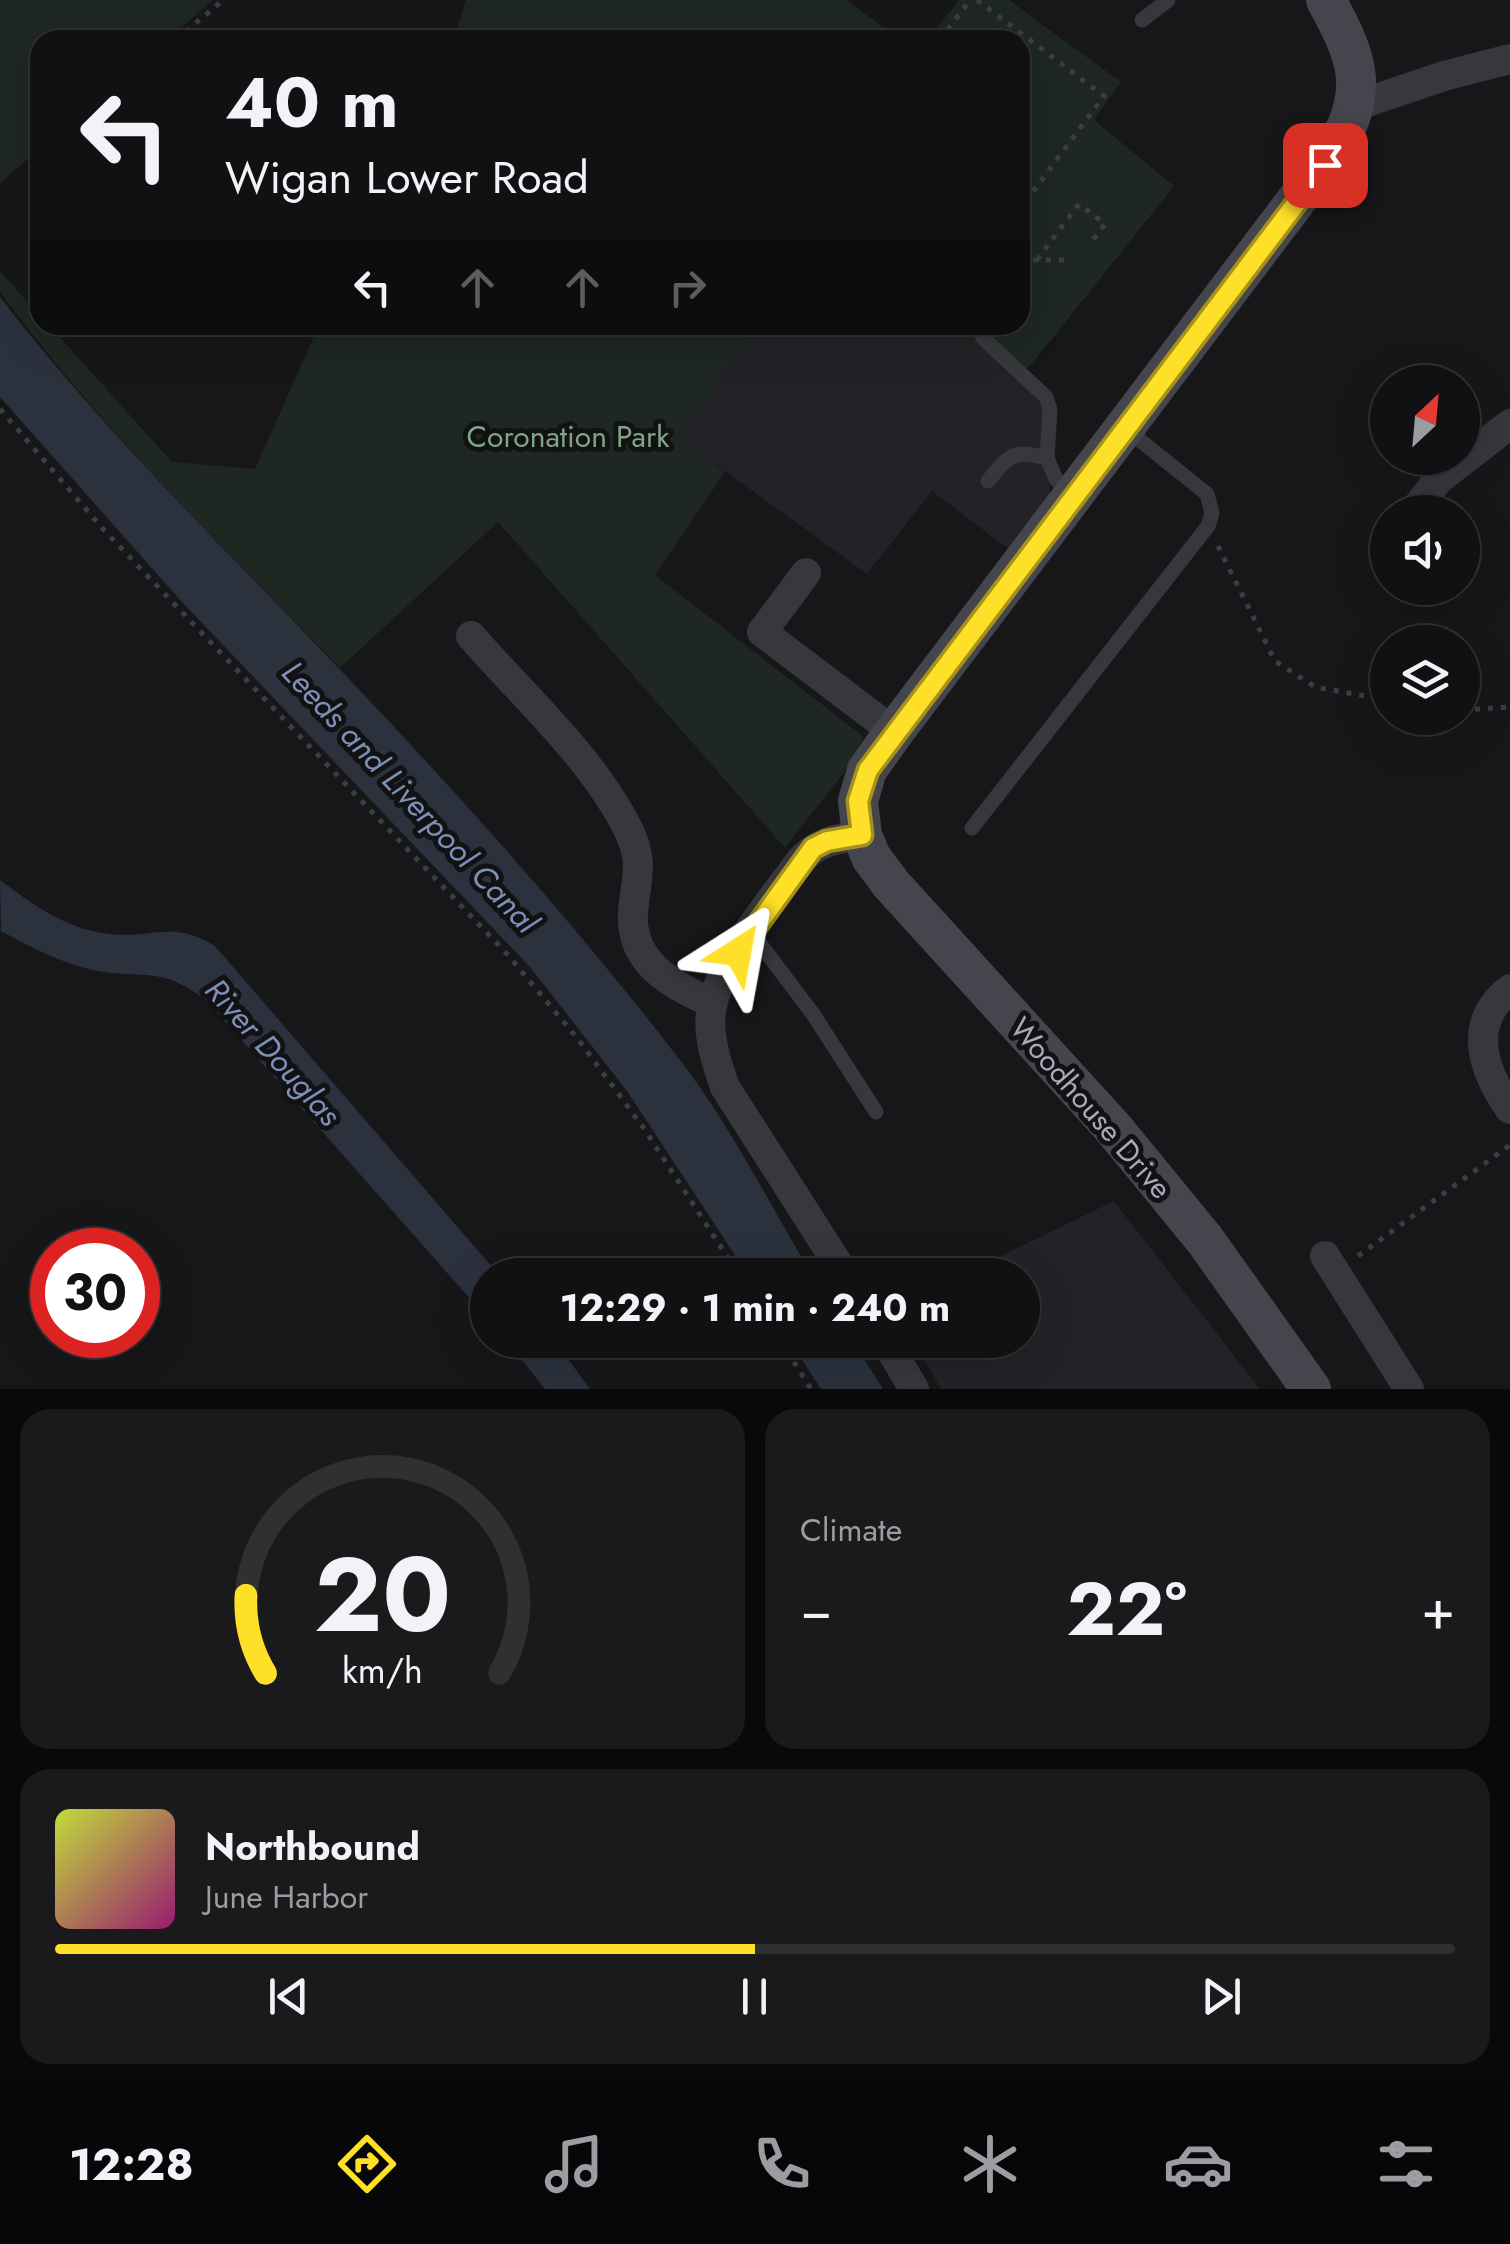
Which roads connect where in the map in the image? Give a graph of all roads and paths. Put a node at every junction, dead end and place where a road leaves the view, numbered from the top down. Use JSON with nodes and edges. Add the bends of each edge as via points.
{"nodes":[{"id":1,"x":223,"y":0,"type":"edge"},
{"id":2,"x":974,"y":0,"type":"edge"},
{"id":3,"x":1168,"y":0,"type":"edge"},
{"id":4,"x":1326,"y":0,"type":"edge"},
{"id":5,"x":1142,"y":20,"type":"dead end"},
{"id":6,"x":188,"y":30,"type":"edge"},
{"id":7,"x":948,"y":30,"type":"edge"},
{"id":8,"x":1015,"y":30,"type":"edge"},
{"id":9,"x":1030,"y":41,"type":"edge"},
{"id":10,"x":1510,"y":59,"type":"edge"},
{"id":11,"x":1355,"y":106,"type":"junction"},
{"id":12,"x":1030,"y":196,"type":"edge"},
{"id":13,"x":1089,"y":245,"type":"dead end"},
{"id":14,"x":1030,"y":260,"type":"edge"},
{"id":15,"x":1036,"y":260,"type":"junction"},
{"id":16,"x":1066,"y":260,"type":"dead end"},
{"id":17,"x":982,"y":335,"type":"edge"},
{"id":18,"x":0,"y":409,"type":"edge"},
{"id":19,"x":1510,"y":424,"type":"edge"},
{"id":20,"x":1126,"y":429,"type":"junction"},
{"id":21,"x":1047,"y":458,"type":"junction"},
{"id":22,"x":988,"y":482,"type":"dead end"},
{"id":23,"x":1426,"y":495,"type":"edge"},
{"id":24,"x":1074,"y":498,"type":"junction"},
{"id":25,"x":1208,"y":526,"type":"junction"},
{"id":26,"x":806,"y":573,"type":"dead end"},
{"id":27,"x":470,"y":636,"type":"dead end"},
{"id":28,"x":1370,"y":697,"type":"edge"},
{"id":29,"x":1510,"y":707,"type":"edge"},
{"id":30,"x":1480,"y":709,"type":"edge"},
{"id":31,"x":894,"y":732,"type":"junction"},
{"id":32,"x":972,"y":828,"type":"dead end"},
{"id":33,"x":862,"y":835,"type":"junction"},
{"id":34,"x":751,"y":932,"type":"junction"},
{"id":35,"x":1510,"y":988,"type":"edge"},
{"id":36,"x":712,"y":1003,"type":"junction"},
{"id":37,"x":1510,"y":1109,"type":"edge"},
{"id":38,"x":876,"y":1112,"type":"dead end"},
{"id":39,"x":1510,"y":1145,"type":"edge"},
{"id":40,"x":729,"y":1258,"type":"edge"},
{"id":41,"x":834,"y":1258,"type":"edge"},
{"id":42,"x":1330,"y":1264,"type":"joint"},
{"id":43,"x":791,"y":1358,"type":"edge"},
{"id":44,"x":896,"y":1358,"type":"edge"},
{"id":45,"x":811,"y":1389,"type":"edge"},
{"id":46,"x":914,"y":1389,"type":"edge"},
{"id":47,"x":1310,"y":1389,"type":"edge"},
{"id":48,"x":1409,"y":1389,"type":"edge"}],
"edges":[{"from":1,"to":6,"type":"path"},
{"from":2,"to":7,"type":"path"},
{"from":2,"to":8,"type":"path"},
{"from":3,"to":5,"type":"lane"},
{"from":4,"to":11,"type":"main road","via":[[1355,64]]},
{"from":9,"to":12,"type":"path","via":[[1104,96]]},
{"from":10,"to":11,"type":"street"},
{"from":11,"to":20,"type":"main road","via":[[1325,165]]},
{"from":13,"to":15,"type":"path","via":[[1104,224],[1079,204]]},
{"from":14,"to":15,"type":"path"},
{"from":15,"to":16,"type":"path"},
{"from":17,"to":21,"type":"lane","via":[[1046,397]]},
{"from":18,"to":40,"type":"path","via":[[102,528],[508,955],[642,1127]]},
{"from":19,"to":23,"type":"street"},
{"from":20,"to":24,"type":"main road"},
{"from":20,"to":25,"type":"lane","via":[[1207,494]]},
{"from":21,"to":22,"type":"lane","via":[[1010,455]]},
{"from":21,"to":24,"type":"lane"},
{"from":24,"to":31,"type":"main road"},
{"from":25,"to":28,"type":"path","via":[[1274,661],[1315,687]]},
{"from":25,"to":32,"type":"lane"},
{"from":26,"to":31,"type":"street","via":[[762,632]]},
{"from":27,"to":36,"type":"street","via":[[590,772],[630,832],[640,883],[634,933],[655,972]]},
{"from":29,"to":30,"type":"path"},
{"from":31,"to":33,"type":"main road","via":[[861,785]]},
{"from":33,"to":34,"type":"street","via":[[813,848]]},
{"from":33,"to":47,"type":"main road","name":"Woodhouse Drive","via":[[891,884],[1205,1240]]},
{"from":34,"to":36,"type":"street"},
{"from":34,"to":38,"type":"lane"},
{"from":35,"to":37,"type":"street","via":[[1482,1030],[1483,1058]]},
{"from":36,"to":41,"type":"street","via":[[715,1060],[725,1088]]},
{"from":39,"to":42,"type":"path"},
{"from":42,"to":48,"type":"street"},
{"from":43,"to":45,"type":"path"},
{"from":44,"to":46,"type":"street"}]}
